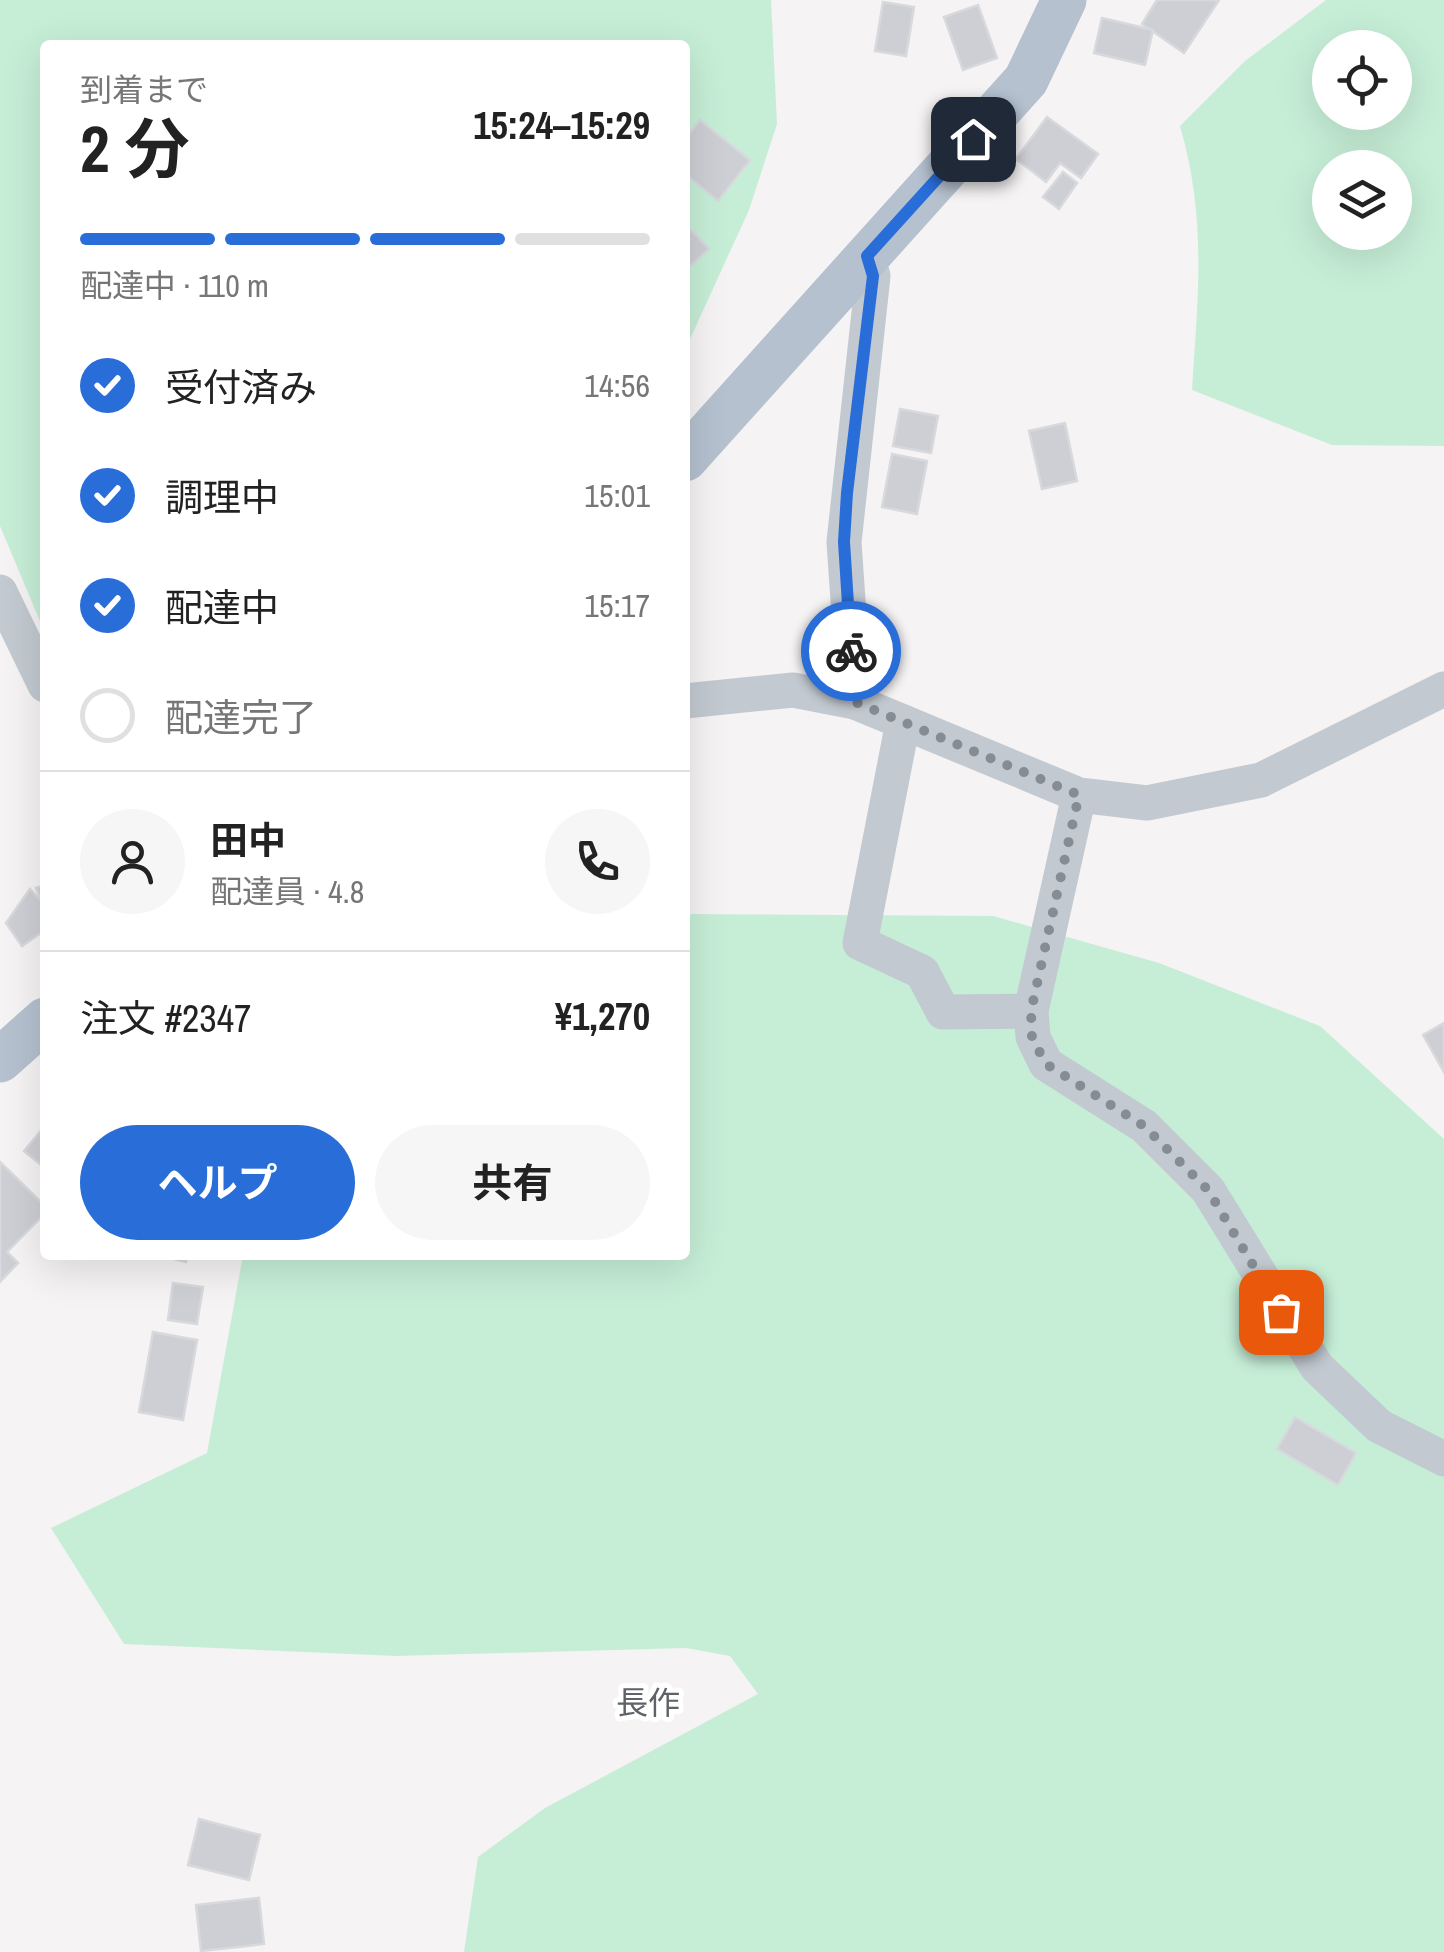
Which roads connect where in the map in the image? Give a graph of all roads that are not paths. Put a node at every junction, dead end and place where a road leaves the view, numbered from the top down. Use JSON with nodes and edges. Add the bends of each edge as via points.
{"nodes":[{"id":1,"x":1064,"y":0,"type":"edge"},
{"id":2,"x":867,"y":256,"type":"junction"},
{"id":3,"x":690,"y":453,"type":"edge"},
{"id":4,"x":0,"y":592,"type":"edge"},
{"id":5,"x":40,"y":675,"type":"edge"},
{"id":6,"x":1444,"y":690,"type":"edge"},
{"id":7,"x":690,"y":700,"type":"edge"},
{"id":8,"x":855,"y":702,"type":"junction"},
{"id":9,"x":903,"y":722,"type":"junction"},
{"id":10,"x":1079,"y":795,"type":"junction"},
{"id":11,"x":1031,"y":1011,"type":"junction"},
{"id":12,"x":40,"y":1024,"type":"edge"},
{"id":13,"x":0,"y":1060,"type":"edge"},
{"id":14,"x":1444,"y":1458,"type":"edge"}],
"edges":[{"from":1,"to":2,"type":"main road","via":[[1026,80]]},
{"from":2,"to":3,"type":"main road"},
{"from":2,"to":8,"type":"street","via":[[873,276],[844,542]]},
{"from":4,"to":5,"type":"street"},
{"from":6,"to":10,"type":"street","via":[[1262,780],[1147,804]]},
{"from":7,"to":8,"type":"street","via":[[793,690]]},
{"from":8,"to":9,"type":"street"},
{"from":9,"to":10,"type":"street"},
{"from":9,"to":11,"type":"street","via":[[860,943],[922,972],[943,1012]]},
{"from":10,"to":11,"type":"street"},
{"from":11,"to":14,"type":"street","via":[[1032,1038],[1046,1064],[1144,1126],[1208,1190],[1316,1367],[1379,1426]]},
{"from":12,"to":13,"type":"main road"}]}
